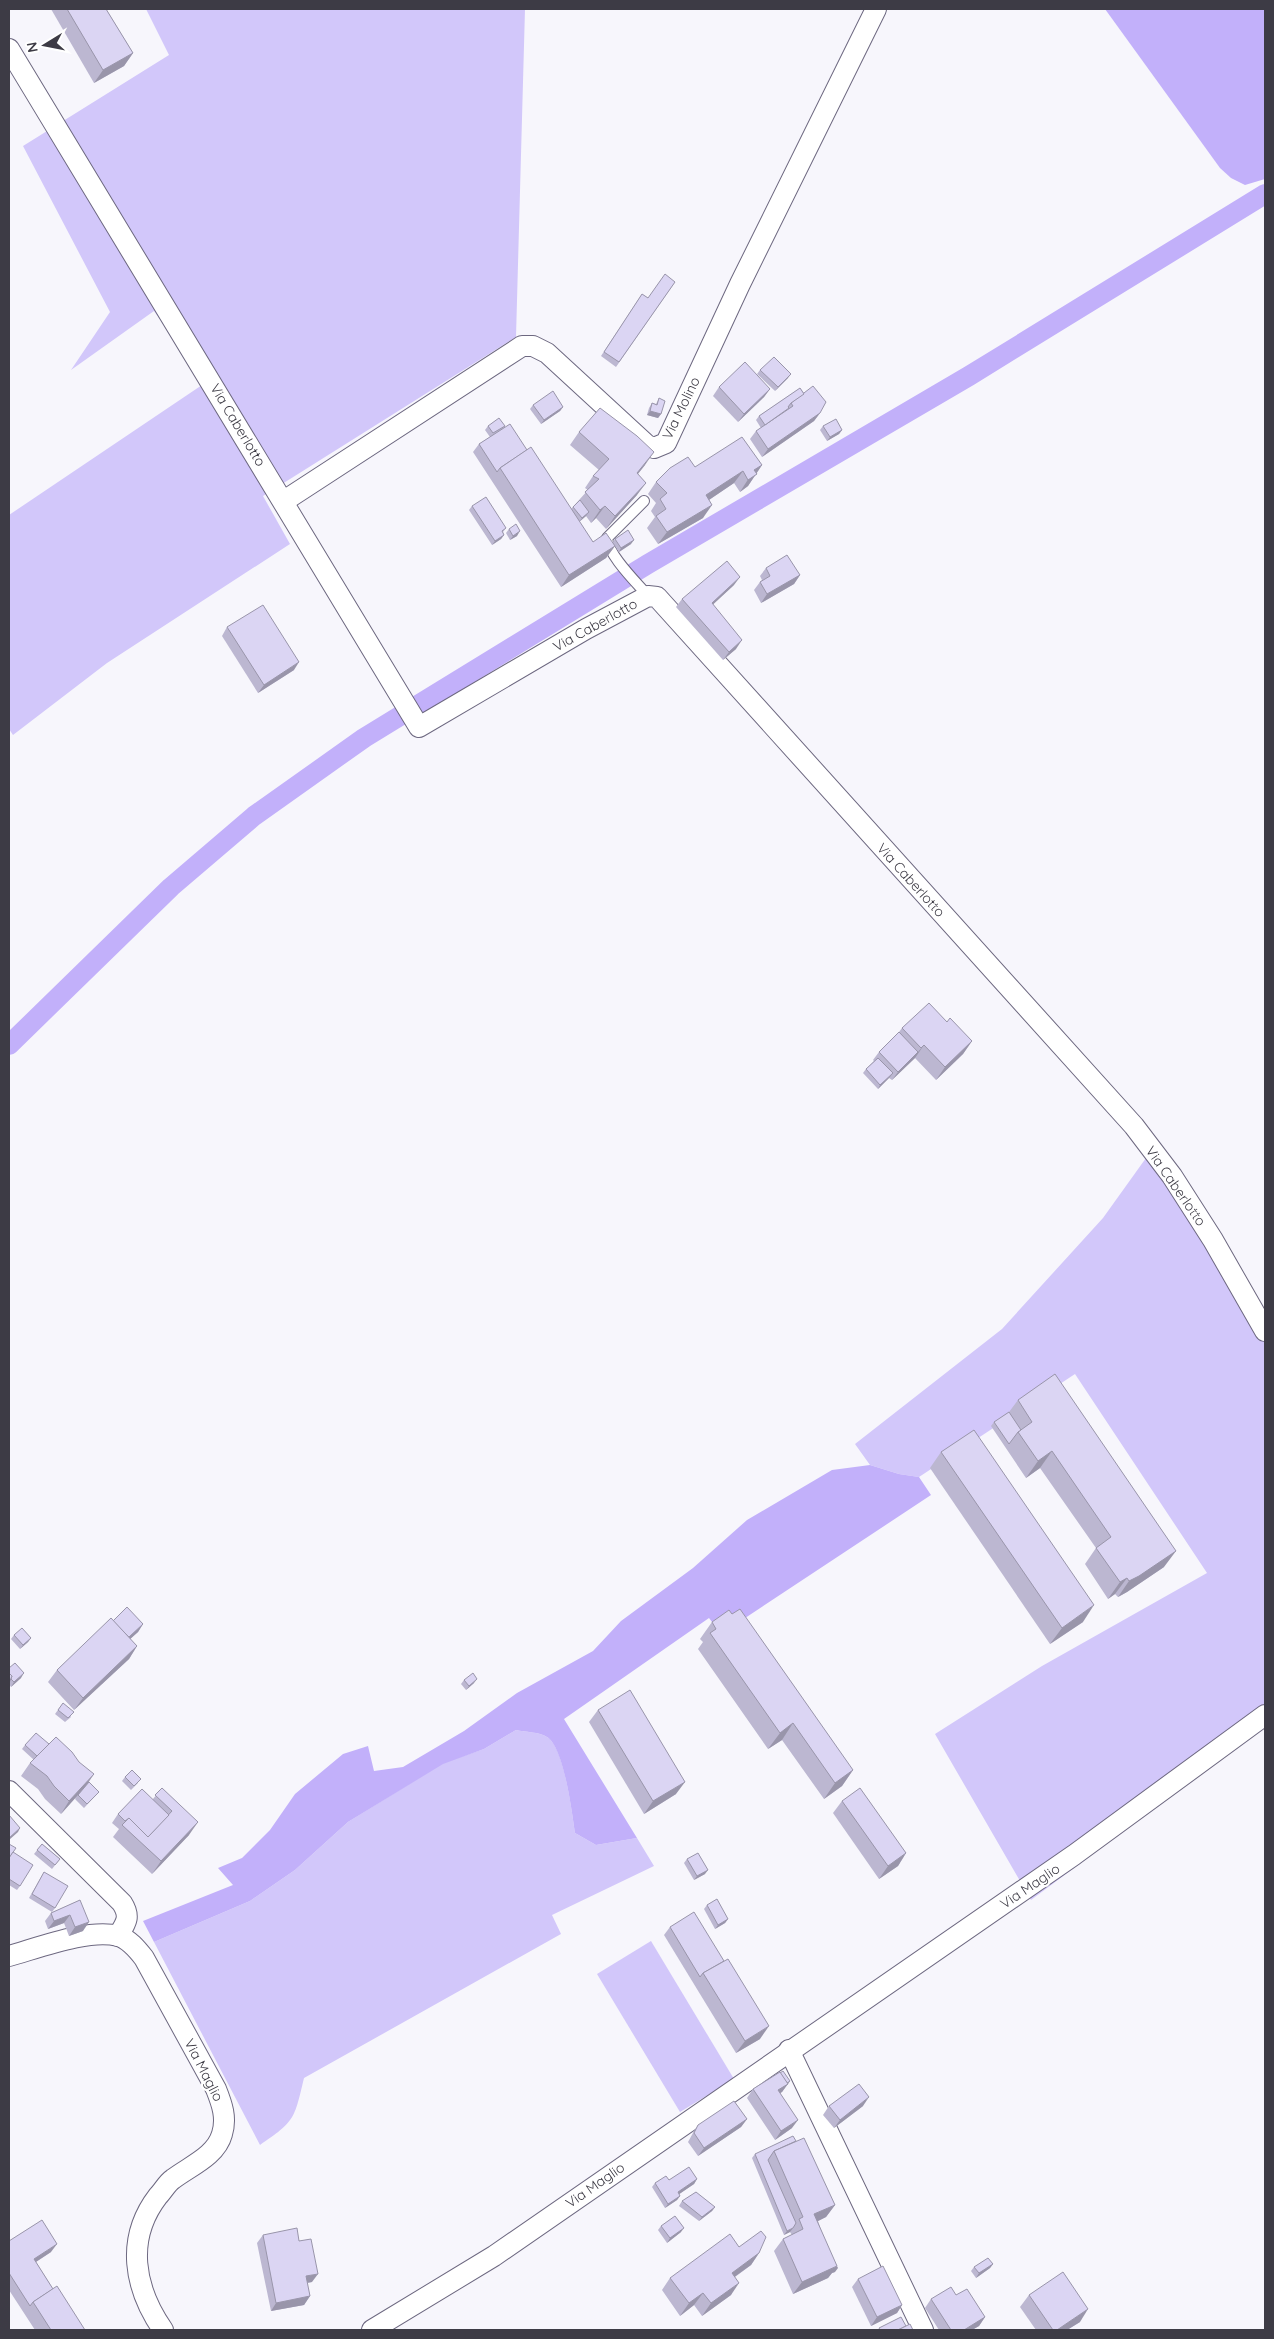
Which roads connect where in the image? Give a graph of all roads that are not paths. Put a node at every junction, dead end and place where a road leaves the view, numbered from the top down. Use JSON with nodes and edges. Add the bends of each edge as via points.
{"nodes":[{"id":1,"x":876,"y":9,"type":"edge"},
{"id":2,"x":9,"y":49,"type":"edge"},
{"id":3,"x":284,"y":501,"type":"junction"},
{"id":4,"x":644,"y":501,"type":"edge"},
{"id":5,"x":643,"y":591,"type":"junction"},
{"id":6,"x":1265,"y":1331,"type":"edge"},
{"id":7,"x":1265,"y":1715,"type":"edge"},
{"id":8,"x":9,"y":1791,"type":"edge"},
{"id":9,"x":118,"y":1936,"type":"junction"},
{"id":10,"x":9,"y":1956,"type":"edge"},
{"id":11,"x":789,"y":2050,"type":"junction"},
{"id":12,"x":163,"y":2330,"type":"edge"},
{"id":13,"x":372,"y":2330,"type":"edge"},
{"id":14,"x":923,"y":2330,"type":"edge"}],
"edges":[{"from":1,"to":3,"type":"street","name":"Via Molino","via":[[740,284],[666,443],[654,448],[647,445],[547,353],[533,346],[522,346]]},
{"from":2,"to":3,"type":"street","name":"Via Caberlotto"},
{"from":3,"to":5,"type":"street","name":"Via Caberlotto","via":[[418,726],[586,629]]},
{"from":4,"to":5,"type":"lane","via":[[609,534],[607,544]]},
{"from":5,"to":6,"type":"street","name":"Via Caberlotto","via":[[660,600],[1134,1126],[1172,1176],[1213,1240]]},
{"from":7,"to":11,"type":"street","name":"Via Maglio","via":[[1074,1856]]},
{"from":8,"to":9,"type":"street","via":[[122,1903],[128,1919]]},
{"from":9,"to":10,"type":"street","name":"Via Maglio","via":[[93,1933]]},
{"from":9,"to":12,"type":"street","name":"Via Maglio","via":[[133,1944],[144,1958],[224,2109],[222,2135],[208,2155],[170,2180],[150,2207],[139,2236],[136,2263],[142,2291],[149,2310]]},
{"from":11,"to":13,"type":"street","name":"Via Maglio","via":[[494,2256]]},
{"from":11,"to":14,"type":"street"}]}
